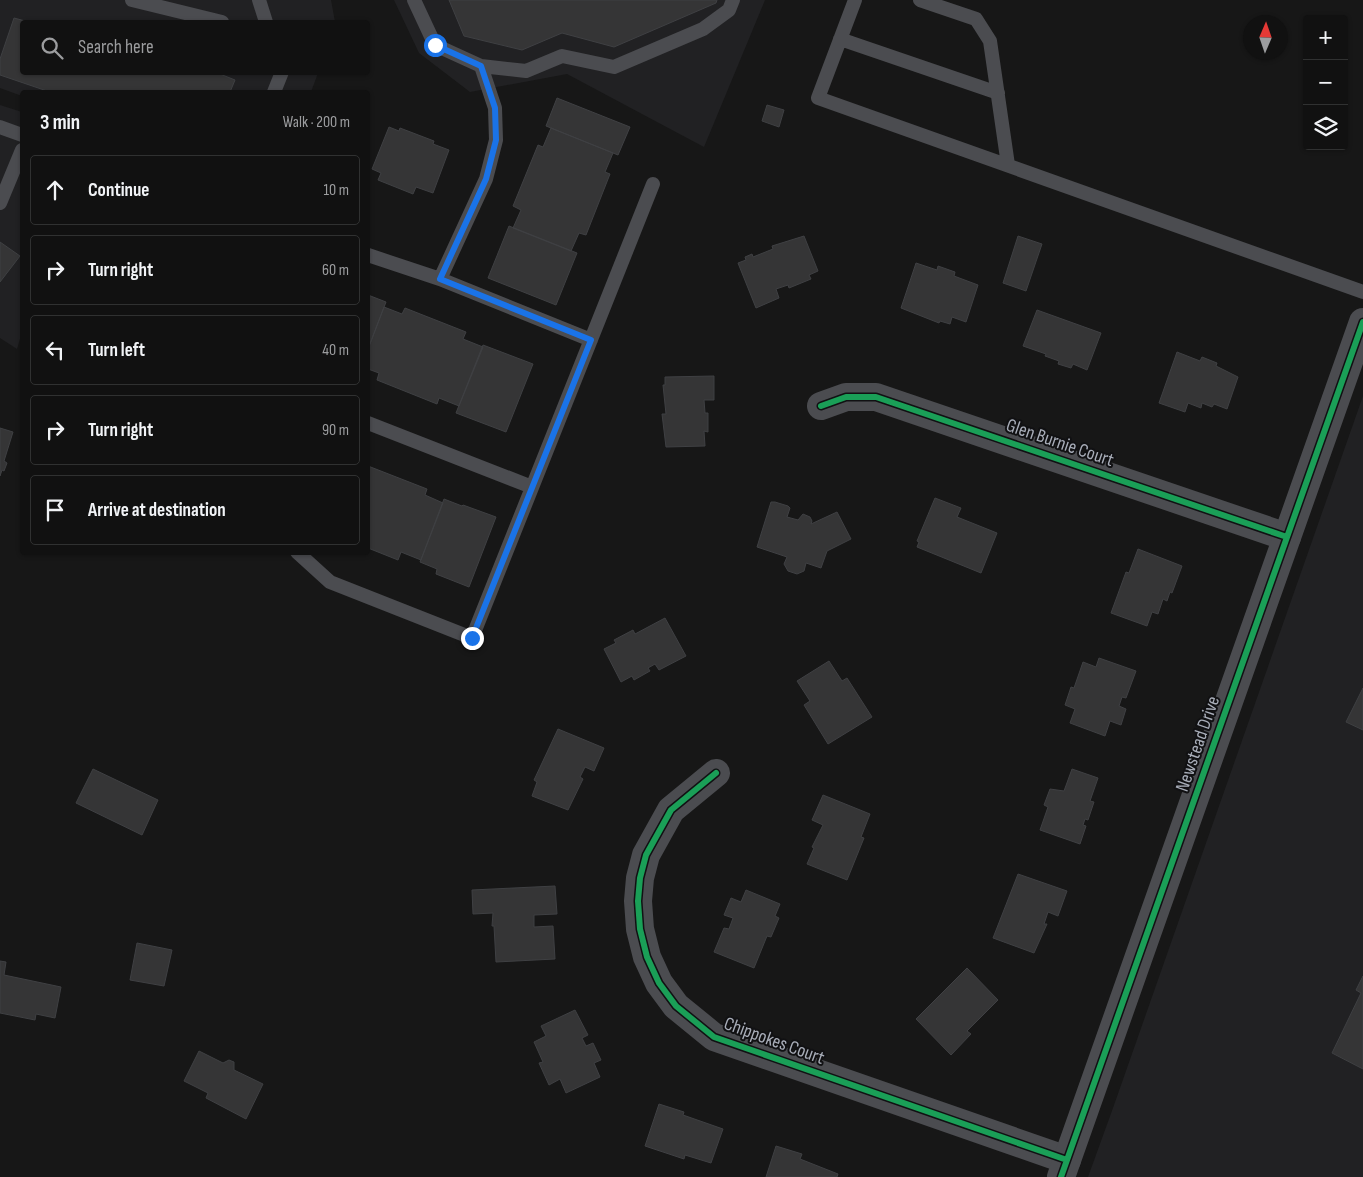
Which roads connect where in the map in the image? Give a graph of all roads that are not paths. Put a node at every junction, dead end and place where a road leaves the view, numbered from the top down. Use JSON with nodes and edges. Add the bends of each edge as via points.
{"nodes":[{"id":1,"x":132,"y":0,"type":"edge"},
{"id":2,"x":259,"y":0,"type":"edge"},
{"id":3,"x":414,"y":0,"type":"edge"},
{"id":4,"x":733,"y":0,"type":"edge"},
{"id":5,"x":855,"y":0,"type":"edge"},
{"id":6,"x":920,"y":0,"type":"edge"},
{"id":7,"x":214,"y":20,"type":"edge"},
{"id":8,"x":265,"y":20,"type":"edge"},
{"id":9,"x":840,"y":39,"type":"junction"},
{"id":10,"x":481,"y":66,"type":"junction"},
{"id":11,"x":281,"y":75,"type":"edge"},
{"id":12,"x":275,"y":90,"type":"edge"},
{"id":13,"x":998,"y":93,"type":"junction"},
{"id":14,"x":0,"y":127,"type":"edge"},
{"id":15,"x":20,"y":134,"type":"edge"},
{"id":16,"x":20,"y":155,"type":"edge"},
{"id":17,"x":1008,"y":165,"type":"junction"},
{"id":18,"x":653,"y":184,"type":"dead end"},
{"id":19,"x":0,"y":204,"type":"edge"},
{"id":20,"x":370,"y":256,"type":"edge"},
{"id":21,"x":440,"y":279,"type":"junction"},
{"id":22,"x":1363,"y":292,"type":"edge"},
{"id":23,"x":1363,"y":322,"type":"edge"},
{"id":24,"x":591,"y":340,"type":"junction"},
{"id":25,"x":821,"y":406,"type":"dead end"},
{"id":26,"x":370,"y":424,"type":"edge"},
{"id":27,"x":532,"y":487,"type":"junction"},
{"id":28,"x":1287,"y":537,"type":"junction"},
{"id":29,"x":300,"y":555,"type":"edge"},
{"id":30,"x":716,"y":773,"type":"dead end"},
{"id":31,"x":1064,"y":1169,"type":"edge"}],
"edges":[{"from":1,"to":7,"type":"lane"},
{"from":2,"to":8,"type":"lane"},
{"from":3,"to":10,"type":"lane","via":[[435,45]]},
{"from":4,"to":10,"type":"lane","via":[[729,10],[703,29],[614,68],[562,56],[526,71]]},
{"from":5,"to":9,"type":"lane"},
{"from":6,"to":13,"type":"lane","via":[[976,19],[990,41]]},
{"from":9,"to":13,"type":"lane"},
{"from":9,"to":17,"type":"lane","via":[[818,98]]},
{"from":10,"to":21,"type":"lane","via":[[495,108],[496,140],[486,179]]},
{"from":11,"to":12,"type":"lane"},
{"from":13,"to":17,"type":"lane"},
{"from":14,"to":15,"type":"lane"},
{"from":16,"to":19,"type":"lane"},
{"from":17,"to":22,"type":"lane"},
{"from":18,"to":24,"type":"lane"},
{"from":20,"to":21,"type":"lane"},
{"from":21,"to":24,"type":"lane"},
{"from":23,"to":28,"type":"street","name":"Newstead Drive"},
{"from":24,"to":27,"type":"lane"},
{"from":25,"to":28,"type":"street","name":"Glen Burnie Court","via":[[846,397],[876,397]]},
{"from":26,"to":27,"type":"lane"},
{"from":27,"to":29,"type":"lane","via":[[472,638],[330,582]]},
{"from":28,"to":31,"type":"street","name":"Newstead Drive"},
{"from":30,"to":31,"type":"street","name":"Chippokes Court","via":[[671,810],[646,855],[640,878],[640,930],[646,958],[676,1006],[714,1036]]}]}
